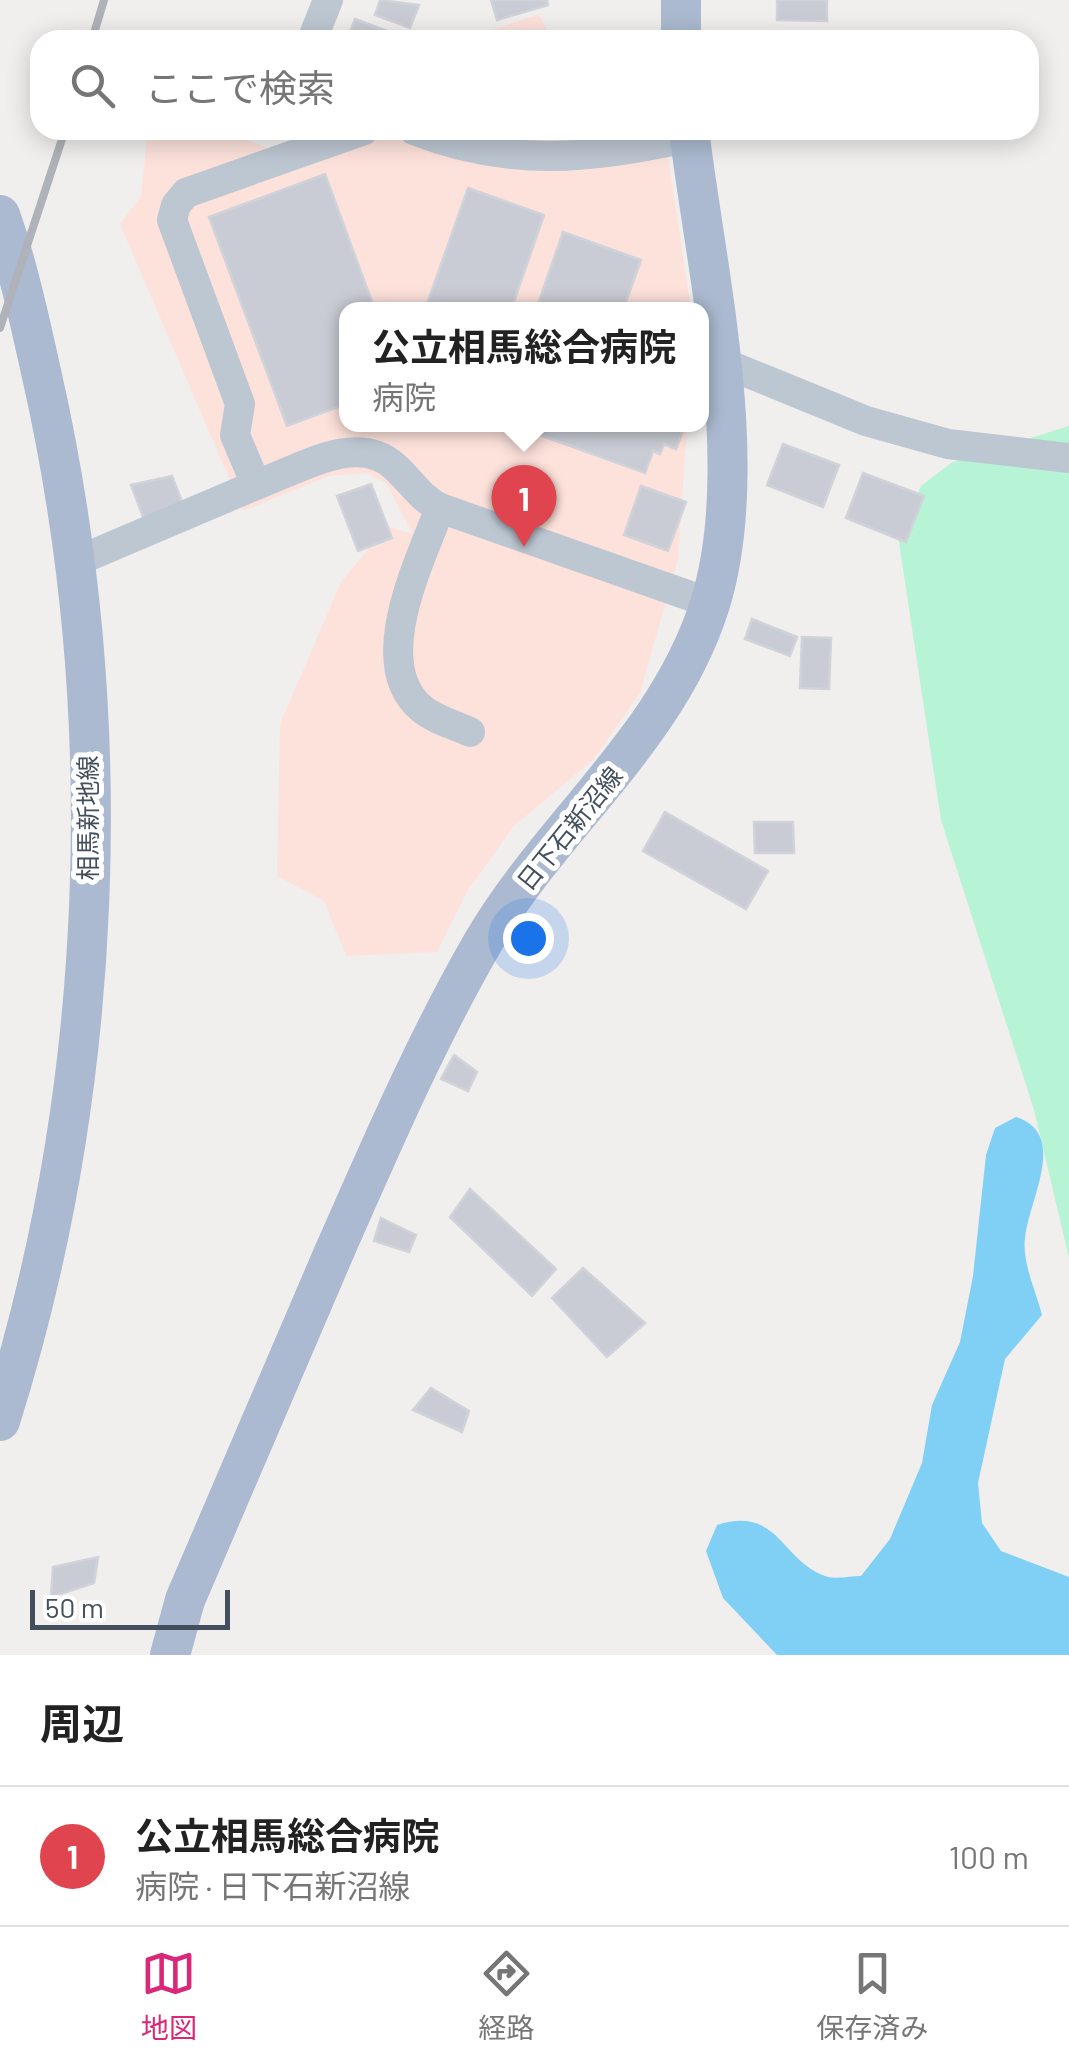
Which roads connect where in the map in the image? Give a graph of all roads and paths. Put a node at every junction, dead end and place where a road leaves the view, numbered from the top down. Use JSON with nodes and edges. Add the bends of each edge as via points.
{"nodes":[{"id":1,"x":328,"y":0,"type":"edge"},
{"id":2,"x":681,"y":0,"type":"edge"},
{"id":3,"x":316,"y":30,"type":"edge"},
{"id":4,"x":682,"y":30,"type":"edge"},
{"id":5,"x":292,"y":140,"type":"edge"},
{"id":6,"x":440,"y":140,"type":"edge"},
{"id":7,"x":668,"y":140,"type":"edge"},
{"id":8,"x":691,"y":140,"type":"edge"},
{"id":9,"x":1,"y":217,"type":"edge"},
{"id":10,"x":719,"y":361,"type":"junction"},
{"id":11,"x":1069,"y":458,"type":"edge"},
{"id":12,"x":256,"y":485,"type":"junction"},
{"id":13,"x":440,"y":508,"type":"junction"},
{"id":14,"x":75,"y":562,"type":"junction"},
{"id":15,"x":710,"y":603,"type":"junction"},
{"id":16,"x":470,"y":732,"type":"dead end"},
{"id":17,"x":0,"y":1422,"type":"edge"},
{"id":18,"x":170,"y":1655,"type":"edge"}],
"edges":[{"from":1,"to":3,"type":"street"},
{"from":2,"to":4,"type":"main road"},
{"from":5,"to":12,"type":"street","via":[[186,193],[172,220],[240,404],[235,435]]},
{"from":6,"to":7,"type":"street","via":[[552,159]]},
{"from":8,"to":10,"type":"main road","name":"日下石新沼線"},
{"from":9,"to":14,"type":"main road","name":"相馬新地線","via":[[62,466]]},
{"from":10,"to":11,"type":"street","via":[[866,421],[933,440]]},
{"from":10,"to":15,"type":"main road","name":"日下石新沼線","via":[[728,472]]},
{"from":12,"to":13,"type":"street","via":[[354,449],[378,453]]},
{"from":12,"to":14,"type":"street"},
{"from":13,"to":15,"type":"street"},
{"from":13,"to":16,"type":"street","via":[[404,603],[397,644],[404,680],[420,708]]},
{"from":14,"to":17,"type":"main road","name":"相馬新地線","via":[[90,837],[82,1003],[61,1182]]},
{"from":15,"to":18,"type":"main road","name":"日下石新沼線","via":[[658,712],[501,912],[408,1084],[192,1583]]}]}
